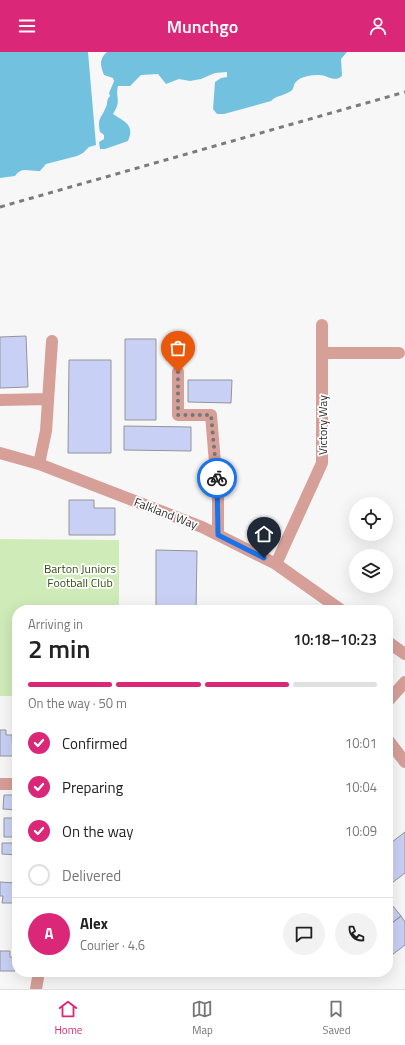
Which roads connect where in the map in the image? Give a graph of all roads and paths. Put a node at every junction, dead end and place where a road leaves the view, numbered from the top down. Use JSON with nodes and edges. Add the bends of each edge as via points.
{"nodes":[{"id":1,"x":322,"y":325,"type":"dead end"},
{"id":2,"x":52,"y":341,"type":"dead end"},
{"id":3,"x":322,"y":354,"type":"junction"},
{"id":4,"x":399,"y":354,"type":"dead end"},
{"id":5,"x":178,"y":372,"type":"dead end"},
{"id":6,"x":48,"y":399,"type":"junction"},
{"id":7,"x":0,"y":400,"type":"edge"},
{"id":8,"x":0,"y":452,"type":"edge"},
{"id":9,"x":39,"y":464,"type":"junction"},
{"id":10,"x":218,"y":535,"type":"junction"},
{"id":11,"x":276,"y":564,"type":"junction"},
{"id":12,"x":334,"y":605,"type":"edge"},
{"id":13,"x":393,"y":646,"type":"edge"},
{"id":14,"x":405,"y":654,"type":"edge"},
{"id":15,"x":405,"y":682,"type":"edge"},
{"id":16,"x":393,"y":695,"type":"edge"},
{"id":17,"x":393,"y":746,"type":"edge"},
{"id":18,"x":405,"y":762,"type":"edge"},
{"id":19,"x":0,"y":784,"type":"edge"},
{"id":20,"x":12,"y":784,"type":"edge"},
{"id":21,"x":38,"y":977,"type":"edge"},
{"id":22,"x":36,"y":989,"type":"edge"}],
"edges":[{"from":1,"to":3,"type":"street","name":"Victory Way"},
{"from":2,"to":6,"type":"street"},
{"from":3,"to":4,"type":"street"},
{"from":3,"to":11,"type":"street","name":"Victory Way","via":[[322,463]]},
{"from":5,"to":10,"type":"street","via":[[178,415],[211,415],[218,499]]},
{"from":6,"to":7,"type":"street"},
{"from":6,"to":9,"type":"street","via":[[46,431]]},
{"from":8,"to":9,"type":"street","name":"Falkland Way"},
{"from":9,"to":10,"type":"street","name":"Falkland Way"},
{"from":10,"to":11,"type":"street","name":"Falkland Way"},
{"from":11,"to":12,"type":"street","name":"Falkland Way"},
{"from":13,"to":14,"type":"street"},
{"from":15,"to":16,"type":"street"},
{"from":17,"to":18,"type":"street"},
{"from":19,"to":20,"type":"street"},
{"from":21,"to":22,"type":"street"}]}
